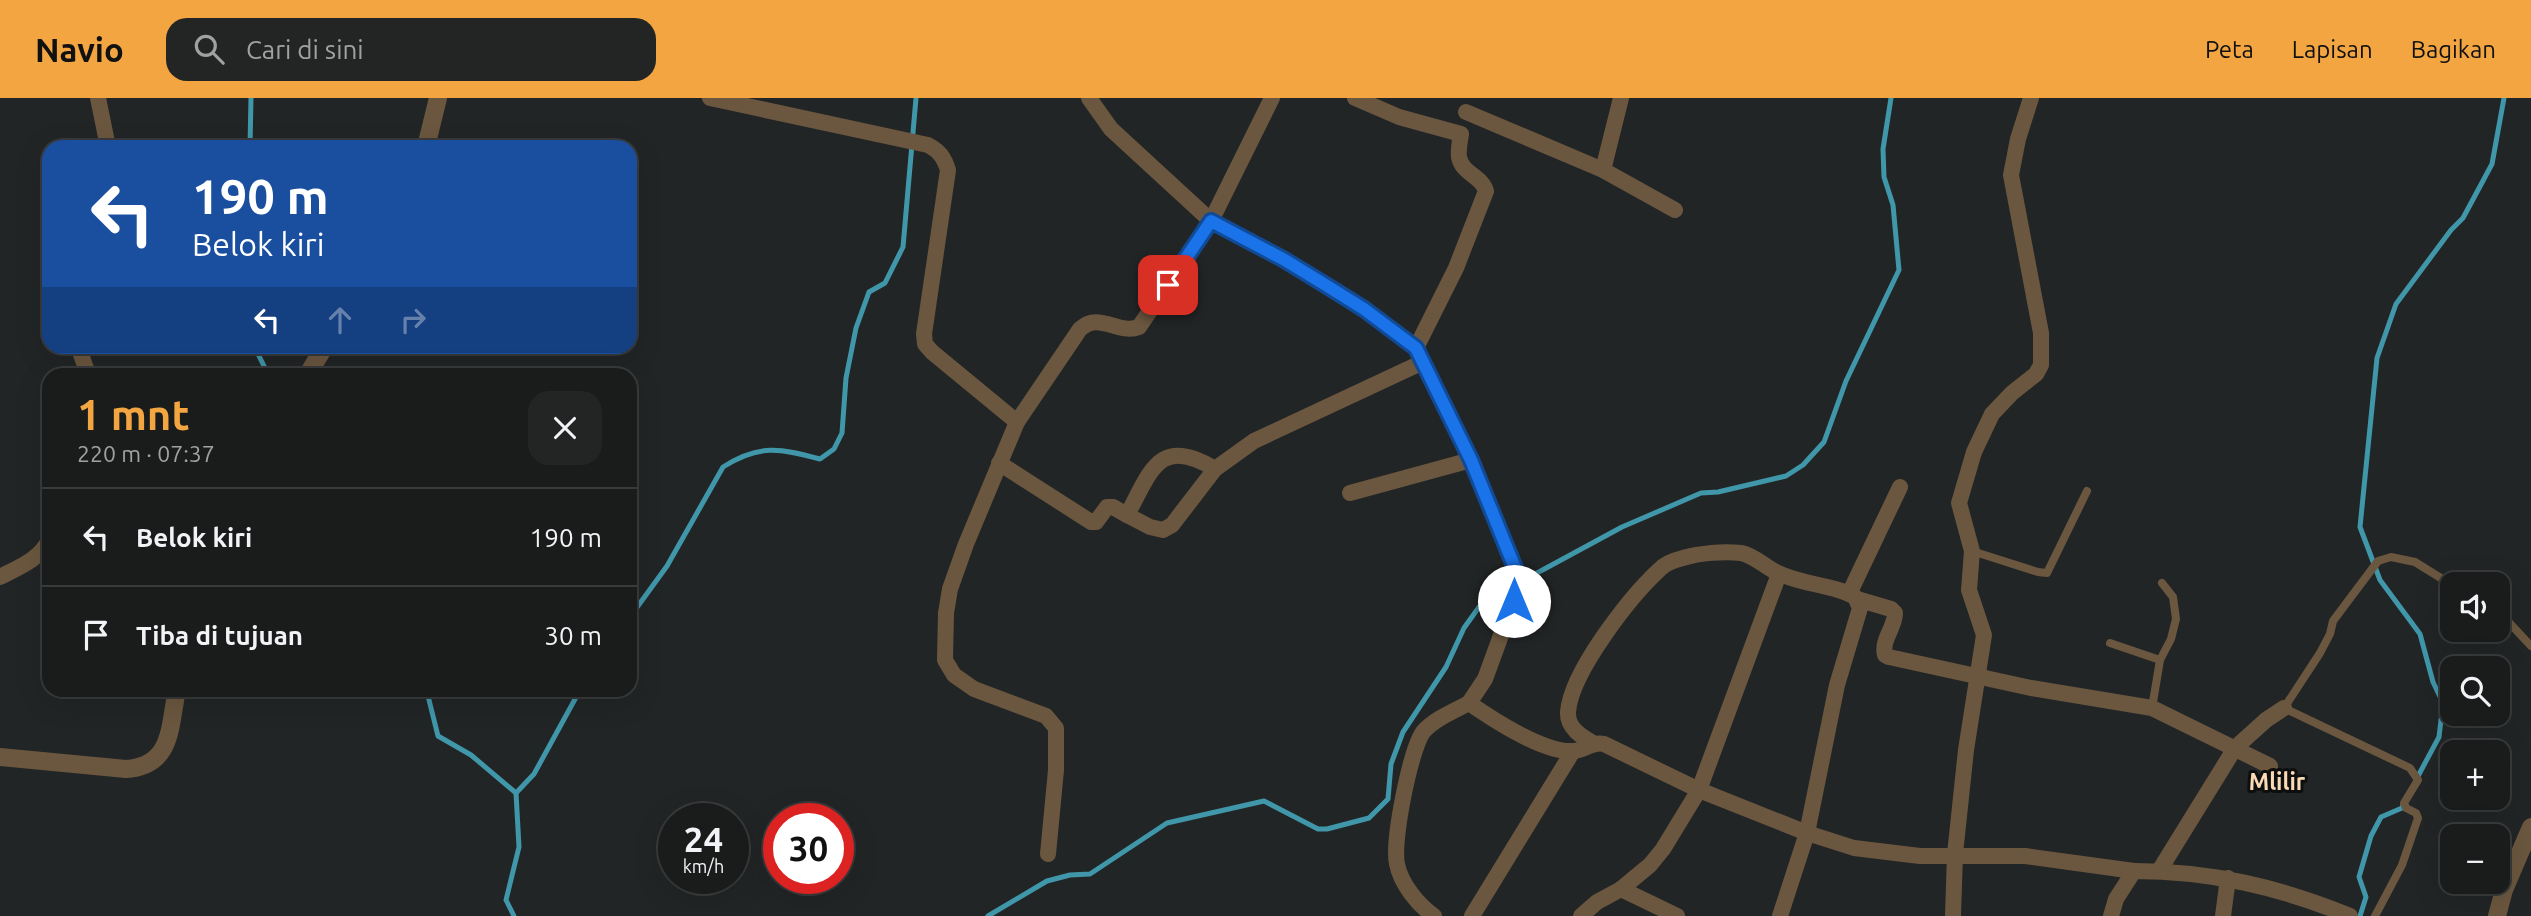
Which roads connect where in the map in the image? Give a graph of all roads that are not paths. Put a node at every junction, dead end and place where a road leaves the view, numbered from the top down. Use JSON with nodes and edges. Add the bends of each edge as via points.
{"nodes":[{"id":1,"x":98,"y":98,"type":"edge"},
{"id":2,"x":438,"y":98,"type":"edge"},
{"id":3,"x":710,"y":98,"type":"edge"},
{"id":4,"x":1089,"y":98,"type":"edge"},
{"id":5,"x":1272,"y":98,"type":"edge"},
{"id":6,"x":1355,"y":98,"type":"edge"},
{"id":7,"x":1621,"y":98,"type":"edge"},
{"id":8,"x":2031,"y":98,"type":"edge"},
{"id":9,"x":1468,"y":105,"type":"edge"},
{"id":10,"x":1461,"y":134,"type":"junction"},
{"id":11,"x":107,"y":140,"type":"edge"},
{"id":12,"x":428,"y":140,"type":"edge"},
{"id":13,"x":1603,"y":170,"type":"junction"},
{"id":14,"x":1675,"y":210,"type":"dead end"},
{"id":15,"x":1211,"y":221,"type":"junction"},
{"id":16,"x":1419,"y":355,"type":"junction"},
{"id":17,"x":1017,"y":422,"type":"junction"},
{"id":18,"x":1471,"y":460,"type":"junction"},
{"id":19,"x":999,"y":463,"type":"junction"},
{"id":20,"x":1215,"y":469,"type":"junction"},
{"id":21,"x":1900,"y":487,"type":"dead end"},
{"id":22,"x":2087,"y":491,"type":"dead end"},
{"id":23,"x":1350,"y":493,"type":"dead end"},
{"id":24,"x":1126,"y":515,"type":"junction"},
{"id":25,"x":1972,"y":551,"type":"junction"},
{"id":26,"x":42,"y":552,"type":"edge"},
{"id":27,"x":1779,"y":574,"type":"junction"},
{"id":28,"x":0,"y":577,"type":"edge"},
{"id":29,"x":2440,"y":577,"type":"edge"},
{"id":30,"x":2162,"y":583,"type":"dead end"},
{"id":31,"x":1853,"y":596,"type":"junction"},
{"id":32,"x":2510,"y":623,"type":"edge"},
{"id":33,"x":2110,"y":643,"type":"dead end"},
{"id":34,"x":2531,"y":646,"type":"edge"},
{"id":35,"x":2160,"y":660,"type":"junction"},
{"id":36,"x":1977,"y":677,"type":"junction"},
{"id":37,"x":175,"y":697,"type":"edge"},
{"id":38,"x":1469,"y":703,"type":"junction"},
{"id":39,"x":2152,"y":708,"type":"junction"},
{"id":40,"x":2284,"y":708,"type":"junction"},
{"id":41,"x":1594,"y":743,"type":"junction"},
{"id":42,"x":2235,"y":748,"type":"junction"},
{"id":43,"x":1573,"y":751,"type":"junction"},
{"id":44,"x":0,"y":757,"type":"edge"},
{"id":45,"x":2270,"y":766,"type":"dead end"},
{"id":46,"x":1699,"y":790,"type":"junction"},
{"id":47,"x":2531,"y":827,"type":"edge"},
{"id":48,"x":1807,"y":833,"type":"junction"},
{"id":49,"x":2526,"y":850,"type":"edge"},
{"id":50,"x":1048,"y":854,"type":"dead end"},
{"id":51,"x":1955,"y":854,"type":"junction"},
{"id":52,"x":2134,"y":871,"type":"junction"},
{"id":53,"x":2159,"y":871,"type":"junction"},
{"id":54,"x":2228,"y":878,"type":"junction"},
{"id":55,"x":1621,"y":889,"type":"junction"},
{"id":56,"x":1434,"y":916,"type":"edge"},
{"id":57,"x":1472,"y":916,"type":"edge"},
{"id":58,"x":1581,"y":916,"type":"edge"},
{"id":59,"x":1678,"y":916,"type":"edge"},
{"id":60,"x":1780,"y":916,"type":"edge"},
{"id":61,"x":1953,"y":916,"type":"edge"},
{"id":62,"x":2111,"y":916,"type":"edge"},
{"id":63,"x":2224,"y":916,"type":"edge"},
{"id":64,"x":2350,"y":916,"type":"edge"},
{"id":65,"x":2375,"y":916,"type":"edge"},
{"id":66,"x":2497,"y":916,"type":"edge"}],
"edges":[{"from":1,"to":11,"type":"street"},
{"from":2,"to":12,"type":"street"},
{"from":3,"to":17,"type":"street","via":[[938,150],[948,170],[925,344]]},
{"from":4,"to":15,"type":"street","via":[[1111,129]]},
{"from":5,"to":15,"type":"street"},
{"from":6,"to":10,"type":"street","via":[[1399,117]]},
{"from":7,"to":13,"type":"street"},
{"from":8,"to":25,"type":"street","via":[[2011,175],[2042,357],[2036,374],[1992,414],[1974,452],[1959,503]]},
{"from":9,"to":10,"type":"street"},
{"from":9,"to":13,"type":"street"},
{"from":10,"to":16,"type":"street","via":[[1459,156],[1466,171],[1484,184],[1485,197]]},
{"from":13,"to":14,"type":"street"},
{"from":15,"to":16,"type":"street","via":[[1364,309]]},
{"from":15,"to":17,"type":"street","via":[[1139,327],[1087,322]]},
{"from":16,"to":18,"type":"street"},
{"from":16,"to":20,"type":"street","via":[[1254,441]]},
{"from":17,"to":19,"type":"street"},
{"from":18,"to":23,"type":"street"},
{"from":18,"to":38,"type":"street","via":[[1515,568],[1518,589],[1485,679]]},
{"from":19,"to":24,"type":"street","via":[[1091,522],[1107,508]]},
{"from":19,"to":50,"type":"street","via":[[950,589],[946,660],[954,675],[974,689],[1046,716],[1056,728]]},
{"from":20,"to":24,"type":"street","via":[[1172,525],[1163,530]]},
{"from":20,"to":24,"type":"street","via":[[1181,455],[1163,458]]},
{"from":21,"to":31,"type":"street"},
{"from":22,"to":25,"type":"lane","via":[[2047,573]]},
{"from":25,"to":36,"type":"street","via":[[1969,590],[1984,635]]},
{"from":26,"to":28,"type":"street"},
{"from":27,"to":31,"type":"street"},
{"from":27,"to":41,"type":"street","via":[[1744,553],[1681,558],[1661,568],[1618,618],[1575,690],[1568,714],[1572,727]]},
{"from":27,"to":46,"type":"street"},
{"from":29,"to":40,"type":"lane","via":[[2416,562],[2391,557],[2378,561],[2333,621],[2320,653]]},
{"from":30,"to":35,"type":"lane","via":[[2173,597],[2176,619]]},
{"from":31,"to":36,"type":"street","via":[[1895,613],[1885,655]]},
{"from":31,"to":48,"type":"street","via":[[1860,608],[1837,685]]},
{"from":32,"to":34,"type":"lane"},
{"from":33,"to":35,"type":"lane"},
{"from":35,"to":39,"type":"lane"},
{"from":36,"to":39,"type":"street"},
{"from":36,"to":51,"type":"street"},
{"from":37,"to":44,"type":"street","via":[[165,745],[152,763],[141,768]]},
{"from":38,"to":43,"type":"street","via":[[1504,728]]},
{"from":38,"to":56,"type":"street","via":[[1421,735],[1408,776],[1395,849],[1397,867],[1406,883],[1421,907]]},
{"from":39,"to":42,"type":"street"},
{"from":40,"to":42,"type":"street"},
{"from":40,"to":65,"type":"lane","via":[[2410,768],[2417,776],[2404,803],[2418,818],[2402,865]]},
{"from":41,"to":43,"type":"street"},
{"from":41,"to":46,"type":"street"},
{"from":42,"to":45,"type":"street"},
{"from":42,"to":53,"type":"street"},
{"from":43,"to":57,"type":"street"},
{"from":46,"to":48,"type":"street"},
{"from":46,"to":55,"type":"street","via":[[1663,849]]},
{"from":47,"to":49,"type":"street"},
{"from":48,"to":51,"type":"street","via":[[1854,848],[1920,856]]},
{"from":48,"to":60,"type":"street"},
{"from":49,"to":66,"type":"street","via":[[2504,890]]},
{"from":51,"to":52,"type":"street","via":[[2025,856]]},
{"from":51,"to":61,"type":"street"},
{"from":52,"to":53,"type":"street"},
{"from":52,"to":62,"type":"street"},
{"from":53,"to":54,"type":"street"},
{"from":54,"to":63,"type":"street"},
{"from":54,"to":64,"type":"street","via":[[2281,890]]},
{"from":55,"to":58,"type":"street"},
{"from":55,"to":59,"type":"street"}]}
